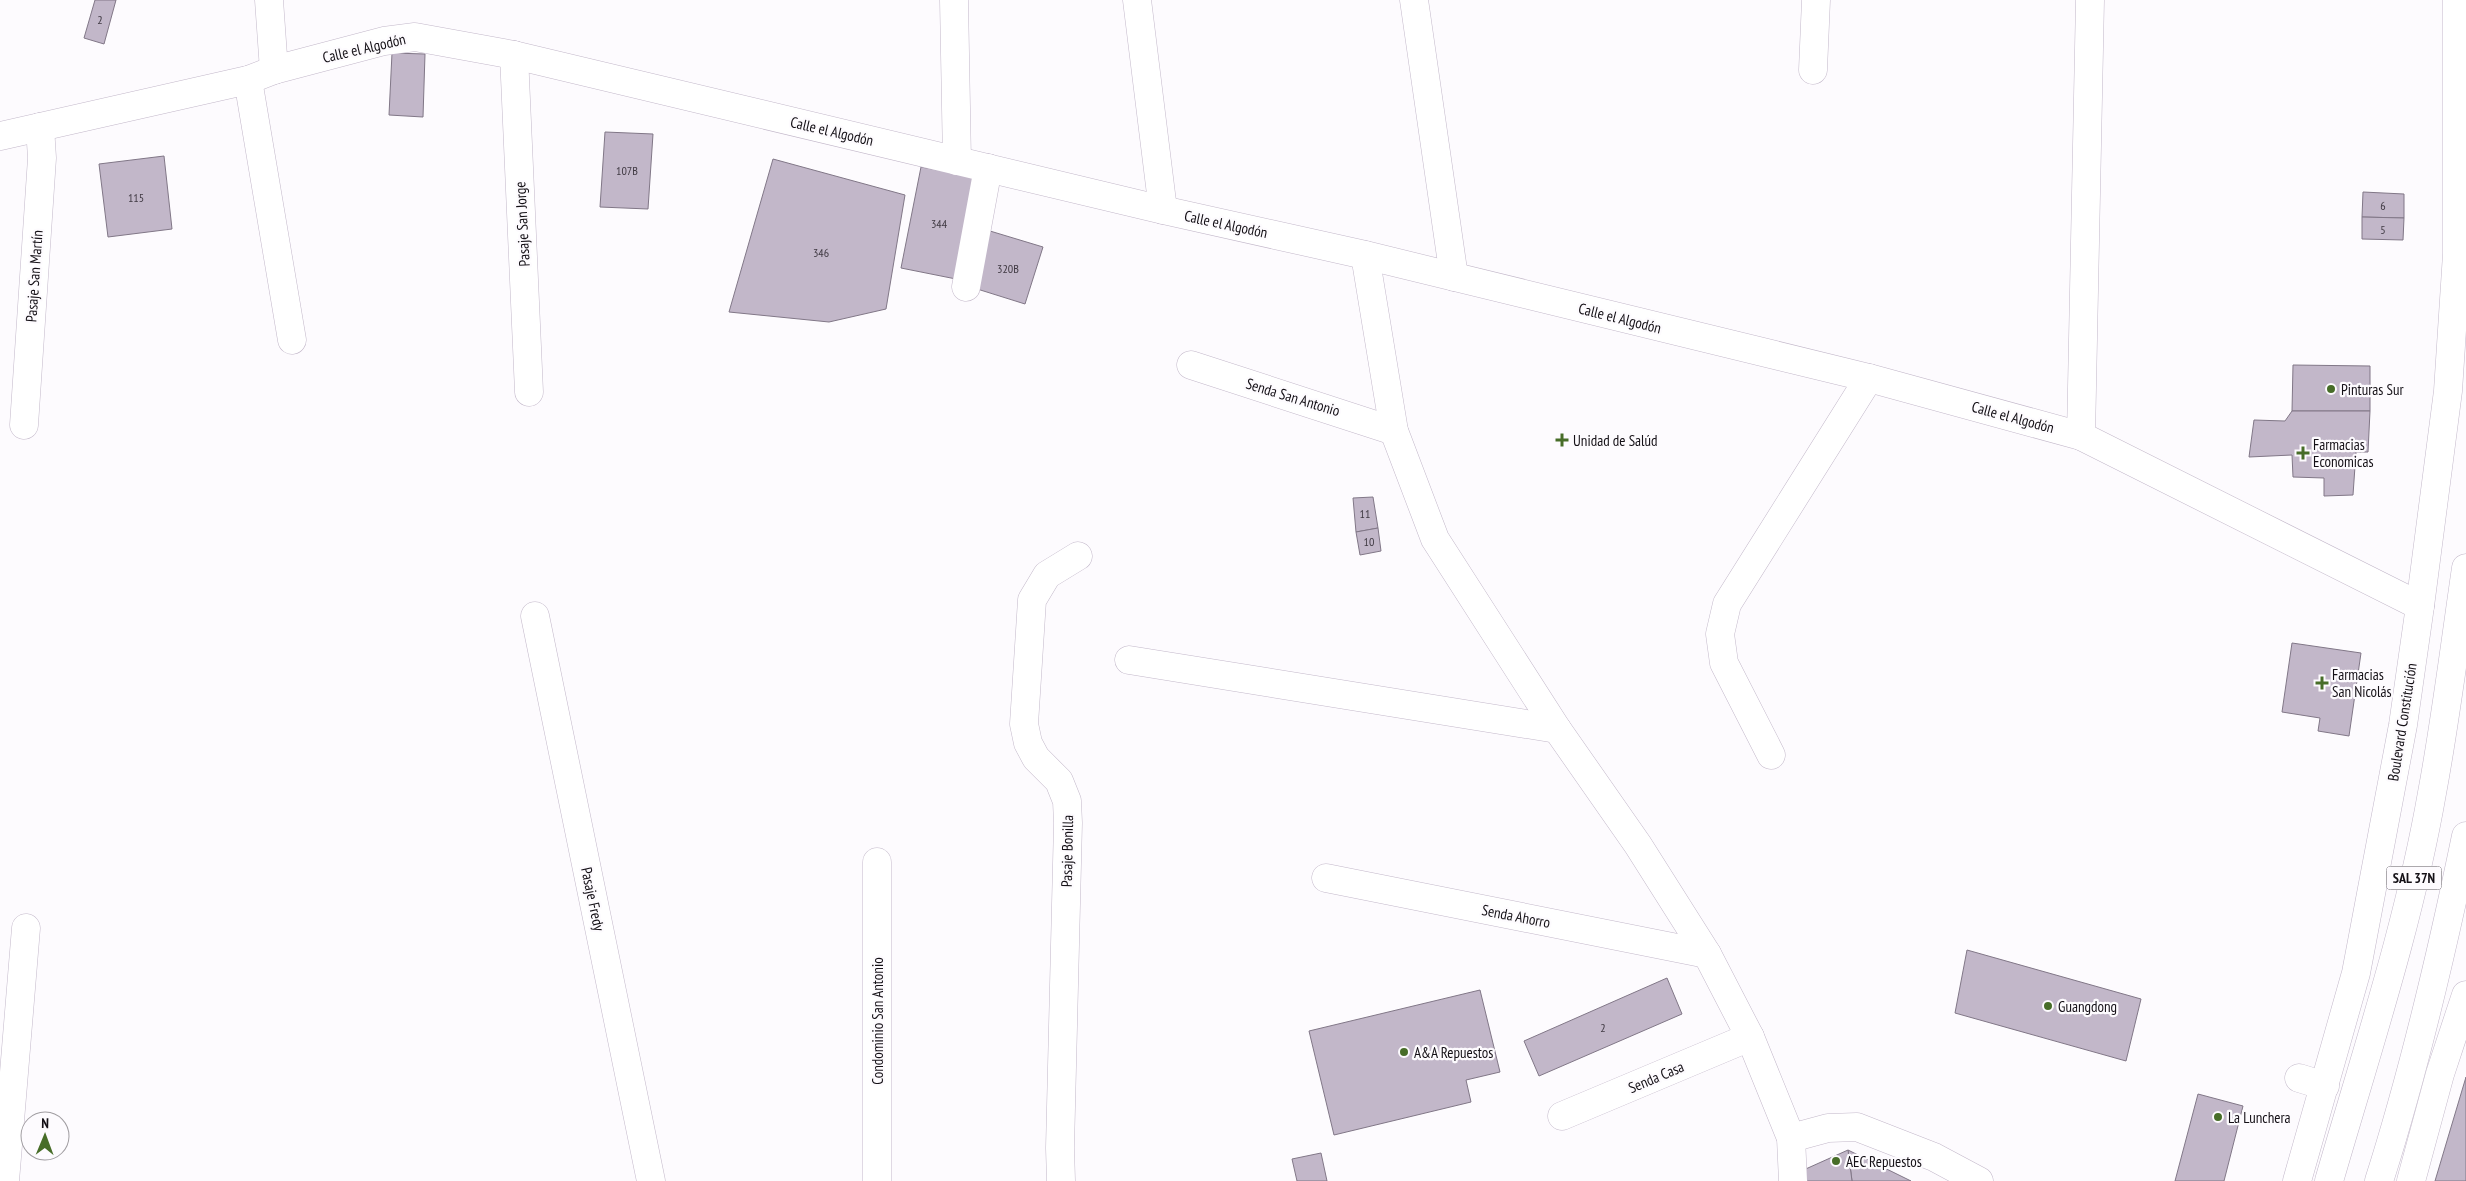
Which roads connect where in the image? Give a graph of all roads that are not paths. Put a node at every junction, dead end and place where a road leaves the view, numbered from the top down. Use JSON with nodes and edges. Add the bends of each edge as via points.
{"nodes":[{"id":1,"x":269,"y":0,"type":"edge"},
{"id":2,"x":954,"y":0,"type":"edge"},
{"id":3,"x":1137,"y":0,"type":"edge"},
{"id":4,"x":1414,"y":0,"type":"edge"},
{"id":5,"x":1816,"y":0,"type":"edge"},
{"id":6,"x":2090,"y":0,"type":"edge"},
{"id":7,"x":2457,"y":0,"type":"edge"},
{"id":8,"x":514,"y":55,"type":"junction"},
{"id":9,"x":274,"y":70,"type":"junction"},
{"id":10,"x":1813,"y":70,"type":"dead end"},
{"id":11,"x":248,"y":80,"type":"junction"},
{"id":12,"x":40,"y":127,"type":"junction"},
{"id":13,"x":0,"y":136,"type":"edge"},
{"id":14,"x":957,"y":161,"type":"junction"},
{"id":15,"x":988,"y":168,"type":"junction"},
{"id":16,"x":1163,"y":210,"type":"junction"},
{"id":17,"x":2458,"y":254,"type":"junction"},
{"id":18,"x":1365,"y":255,"type":"junction"},
{"id":19,"x":1454,"y":277,"type":"junction"},
{"id":20,"x":966,"y":287,"type":"dead end"},
{"id":21,"x":2466,"y":328,"type":"edge"},
{"id":22,"x":292,"y":340,"type":"dead end"},
{"id":23,"x":1191,"y":365,"type":"dead end"},
{"id":24,"x":1869,"y":378,"type":"junction"},
{"id":25,"x":529,"y":392,"type":"dead end"},
{"id":26,"x":24,"y":424,"type":"dead end"},
{"id":27,"x":1394,"y":431,"type":"junction"},
{"id":28,"x":2081,"y":436,"type":"junction"},
{"id":29,"x":1078,"y":556,"type":"dead end"},
{"id":30,"x":2466,"y":568,"type":"edge"},
{"id":31,"x":2420,"y":606,"type":"junction"},
{"id":32,"x":535,"y":616,"type":"dead end"},
{"id":33,"x":1129,"y":660,"type":"dead end"},
{"id":34,"x":1557,"y":729,"type":"junction"},
{"id":35,"x":1771,"y":755,"type":"dead end"},
{"id":36,"x":2466,"y":836,"type":"edge"},
{"id":37,"x":877,"y":862,"type":"dead end"},
{"id":38,"x":1326,"y":878,"type":"dead end"},
{"id":39,"x":26,"y":928,"type":"dead end"},
{"id":40,"x":1707,"y":954,"type":"junction"},
{"id":41,"x":2466,"y":995,"type":"edge"},
{"id":42,"x":1750,"y":1037,"type":"junction"},
{"id":43,"x":1562,"y":1116,"type":"dead end"},
{"id":44,"x":1791,"y":1138,"type":"junction"},
{"id":45,"x":5,"y":1181,"type":"edge"},
{"id":46,"x":651,"y":1181,"type":"edge"},
{"id":47,"x":877,"y":1181,"type":"edge"},
{"id":48,"x":1060,"y":1181,"type":"edge"},
{"id":49,"x":1793,"y":1181,"type":"edge"},
{"id":50,"x":1979,"y":1181,"type":"edge"},
{"id":51,"x":2298,"y":1181,"type":"edge"},
{"id":52,"x":2329,"y":1181,"type":"edge"},
{"id":53,"x":2379,"y":1181,"type":"edge"},
{"id":54,"x":2411,"y":1181,"type":"edge"}],
"edges":[{"from":1,"to":9,"type":"main road"},
{"from":2,"to":14,"type":"main road"},
{"from":3,"to":16,"type":"main road"},
{"from":4,"to":19,"type":"main road"},
{"from":5,"to":10,"type":"main road"},
{"from":6,"to":28,"type":"main road"},
{"from":7,"to":17,"type":"main road","name":"Boulevard Constitución","number":"SAL 37N"},
{"from":8,"to":9,"type":"main road","name":"Calle el Algodón","via":[[415,37],[384,41]]},
{"from":8,"to":14,"type":"main road","name":"Calle el Algodón"},
{"from":8,"to":25,"type":"main road","name":"Pasaje San Jorge"},
{"from":9,"to":11,"type":"main road","name":"Calle el Algodón"},
{"from":11,"to":12,"type":"main road","name":"Calle el Algodón"},
{"from":11,"to":22,"type":"main road"},
{"from":12,"to":13,"type":"main road","name":"Calle el Algodón"},
{"from":12,"to":26,"type":"main road","name":"Pasaje San Martín","via":[[42,158]]},
{"from":14,"to":15,"type":"main road","name":"Calle el Algodón"},
{"from":15,"to":16,"type":"main road","name":"Calle el Algodón"},
{"from":15,"to":20,"type":"main road"},
{"from":16,"to":18,"type":"main road","name":"Calle el Algodón"},
{"from":17,"to":21,"type":"main road","name":"Boulevard Constitución","number":"SAL 37N"},
{"from":17,"to":31,"type":"main road","name":"Boulevard Constitución","number":"SAL 37N","via":[[2448,391]]},
{"from":18,"to":19,"type":"main road","name":"Calle el Algodón"},
{"from":18,"to":27,"type":"main road"},
{"from":19,"to":24,"type":"main road","name":"Calle el Algodón"},
{"from":23,"to":27,"type":"main road","name":"Senda San Antonio"},
{"from":24,"to":28,"type":"main road","name":"Calle el Algodón"},
{"from":24,"to":35,"type":"main road","via":[[1727,604],[1720,634],[1724,663]]},
{"from":27,"to":34,"type":"main road","via":[[1435,539]]},
{"from":28,"to":31,"type":"main road","name":"Calle el Algodón"},
{"from":29,"to":48,"type":"main road","name":"Pasaje Bonilla","via":[[1047,575],[1032,600],[1024,724],[1028,743],[1036,758],[1059,781],[1067,801]]},
{"from":30,"to":52,"type":"main road","number":"SAL 37N","via":[[2432,794],[2420,851],[2392,965]]},
{"from":31,"to":51,"type":"main road","name":"Boulevard Constitución","number":"SAL 37N","via":[[2403,725],[2356,973],[2312,1082]]},
{"from":32,"to":46,"type":"main road","name":"Pasaje Fredy"},
{"from":33,"to":34,"type":"main road"},
{"from":34,"to":40,"type":"main road","via":[[1638,845]]},
{"from":36,"to":53,"type":"main road","number":"SAL 37N","via":[[2405,1093]]},
{"from":37,"to":47,"type":"main road","name":"Condominio San Antonio"},
{"from":38,"to":40,"type":"main road","name":"Senda Ahorro"},
{"from":39,"to":45,"type":"main road"},
{"from":40,"to":42,"type":"main road"},
{"from":41,"to":54,"type":"main road","via":[[2440,1074]]},
{"from":42,"to":43,"type":"main road","name":"Senda Casa"},
{"from":42,"to":44,"type":"main road"},
{"from":44,"to":49,"type":"main road"},
{"from":44,"to":50,"type":"main road","via":[[1828,1128],[1857,1127],[1934,1158]]}]}
